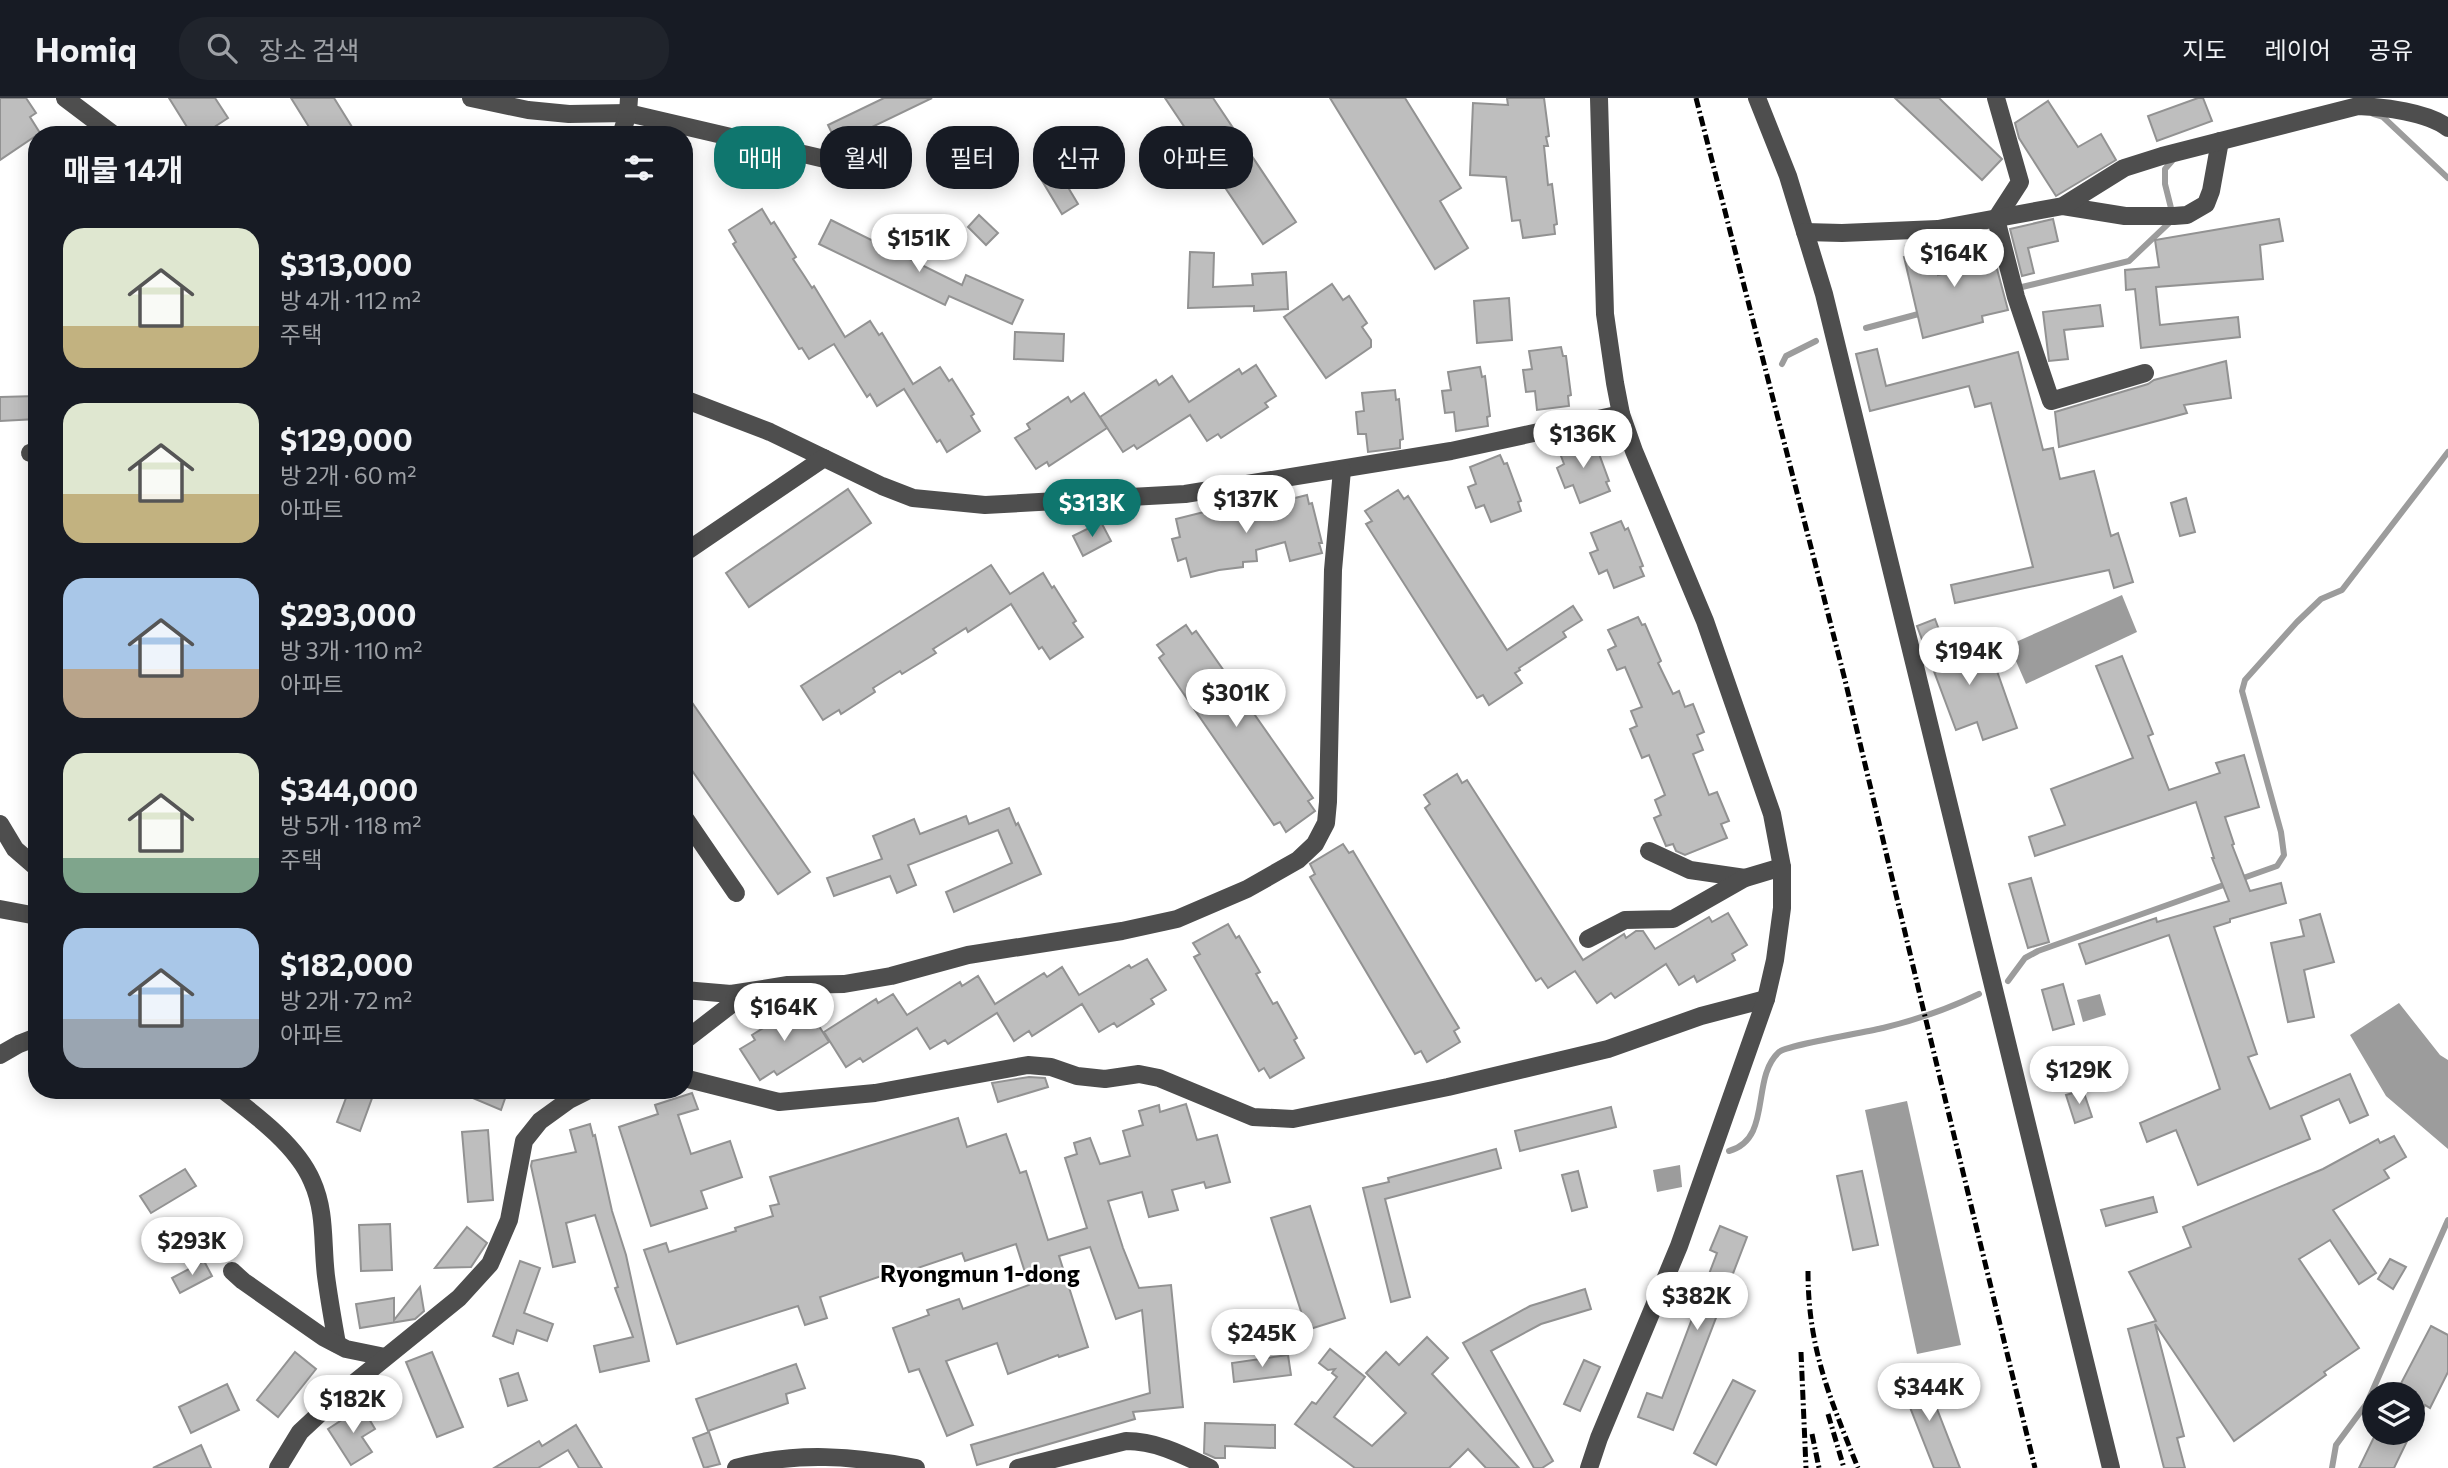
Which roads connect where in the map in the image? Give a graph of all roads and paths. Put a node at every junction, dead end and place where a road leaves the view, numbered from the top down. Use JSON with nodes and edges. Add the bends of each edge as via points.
{"nodes":[{"id":1,"x":65,"y":98,"type":"edge"},
{"id":2,"x":471,"y":98,"type":"edge"},
{"id":3,"x":1599,"y":98,"type":"edge"},
{"id":4,"x":1757,"y":98,"type":"edge"},
{"id":5,"x":1996,"y":98,"type":"edge"},
{"id":6,"x":629,"y":106,"type":"edge"},
{"id":7,"x":102,"y":126,"type":"edge"},
{"id":8,"x":623,"y":126,"type":"edge"},
{"id":9,"x":2448,"y":128,"type":"edge"},
{"id":10,"x":2219,"y":147,"type":"junction"},
{"id":11,"x":820,"y":157,"type":"edge"},
{"id":12,"x":2063,"y":205,"type":"junction"},
{"id":13,"x":1996,"y":219,"type":"junction"},
{"id":14,"x":1805,"y":232,"type":"junction"},
{"id":15,"x":2145,"y":373,"type":"dead end"},
{"id":16,"x":693,"y":402,"type":"edge"},
{"id":17,"x":1621,"y":414,"type":"junction"},
{"id":18,"x":824,"y":458,"type":"junction"},
{"id":19,"x":1342,"y":470,"type":"junction"},
{"id":20,"x":693,"y":547,"type":"edge"},
{"id":21,"x":0,"y":824,"type":"edge"},
{"id":22,"x":693,"y":830,"type":"edge"},
{"id":23,"x":1649,"y":851,"type":"dead end"},
{"id":24,"x":28,"y":860,"type":"edge"},
{"id":25,"x":1782,"y":867,"type":"junction"},
{"id":26,"x":1745,"y":878,"type":"junction"},
{"id":27,"x":736,"y":893,"type":"dead end"},
{"id":28,"x":0,"y":909,"type":"edge"},
{"id":29,"x":28,"y":914,"type":"edge"},
{"id":30,"x":1588,"y":939,"type":"dead end"},
{"id":31,"x":693,"y":991,"type":"edge"},
{"id":32,"x":749,"y":991,"type":"junction"},
{"id":33,"x":1766,"y":999,"type":"junction"},
{"id":34,"x":693,"y":1033,"type":"edge"},
{"id":35,"x":28,"y":1040,"type":"edge"},
{"id":36,"x":0,"y":1055,"type":"edge"},
{"id":37,"x":693,"y":1080,"type":"edge"},
{"id":38,"x":235,"y":1099,"type":"edge"},
{"id":39,"x":571,"y":1099,"type":"edge"},
{"id":40,"x":232,"y":1270,"type":"dead end"},
{"id":41,"x":337,"y":1344,"type":"junction"},
{"id":42,"x":385,"y":1357,"type":"junction"},
{"id":43,"x":278,"y":1468,"type":"edge"},
{"id":44,"x":736,"y":1468,"type":"edge"},
{"id":45,"x":916,"y":1468,"type":"edge"},
{"id":46,"x":1018,"y":1468,"type":"edge"},
{"id":47,"x":1210,"y":1468,"type":"edge"},
{"id":48,"x":1589,"y":1468,"type":"edge"},
{"id":49,"x":2111,"y":1468,"type":"edge"}],
"edges":[{"from":1,"to":7,"type":"street"},
{"from":2,"to":6,"type":"street","via":[[569,114]]},
{"from":3,"to":17,"type":"street","via":[[1605,314]]},
{"from":4,"to":14,"type":"street"},
{"from":5,"to":13,"type":"street","via":[[2020,182]]},
{"from":6,"to":8,"type":"street"},
{"from":6,"to":11,"type":"street"},
{"from":9,"to":10,"type":"street","via":[[2432,118],[2358,106]]},
{"from":10,"to":12,"type":"street","via":[[2124,168]]},
{"from":10,"to":12,"type":"street","via":[[2206,204],[2187,215],[2125,216]]},
{"from":12,"to":13,"type":"street"},
{"from":13,"to":14,"type":"street","via":[[1938,229]]},
{"from":13,"to":15,"type":"street","via":[[2015,297],[2051,401]]},
{"from":14,"to":49,"type":"street","via":[[1824,294]]},
{"from":16,"to":18,"type":"street"},
{"from":17,"to":19,"type":"street"},
{"from":17,"to":25,"type":"street","via":[[1705,621],[1757,767]]},
{"from":18,"to":19,"type":"street","via":[[913,498],[985,505],[1185,494]]},
{"from":18,"to":20,"type":"street"},
{"from":19,"to":32,"type":"street","via":[[1333,570],[1326,823],[1315,844],[1297,860],[1247,890],[1177,919],[968,955],[856,982]]},
{"from":21,"to":24,"type":"street"},
{"from":22,"to":27,"type":"street"},
{"from":23,"to":26,"type":"street","via":[[1690,870]]},
{"from":25,"to":26,"type":"street"},
{"from":25,"to":33,"type":"street","via":[[1782,908]]},
{"from":26,"to":30,"type":"street","via":[[1672,919],[1625,920]]},
{"from":28,"to":29,"type":"street"},
{"from":31,"to":32,"type":"street"},
{"from":32,"to":34,"type":"street"},
{"from":33,"to":37,"type":"street","via":[[1608,1049],[1293,1119],[1253,1117],[1159,1078],[1139,1074],[1105,1079],[1028,1065],[875,1093],[779,1102]]},
{"from":33,"to":48,"type":"street","via":[[1679,1245]]},
{"from":35,"to":36,"type":"street"},
{"from":38,"to":41,"type":"street","via":[[292,1151],[311,1178],[321,1205]]},
{"from":39,"to":42,"type":"street","via":[[540,1121],[523,1141],[509,1220],[490,1264],[459,1297]]},
{"from":40,"to":41,"type":"street"},
{"from":41,"to":42,"type":"street"},
{"from":42,"to":43,"type":"street","via":[[300,1432]]},
{"from":44,"to":45,"type":"street","via":[[798,1456],[883,1461]]},
{"from":46,"to":47,"type":"street","via":[[1141,1441]]}]}
